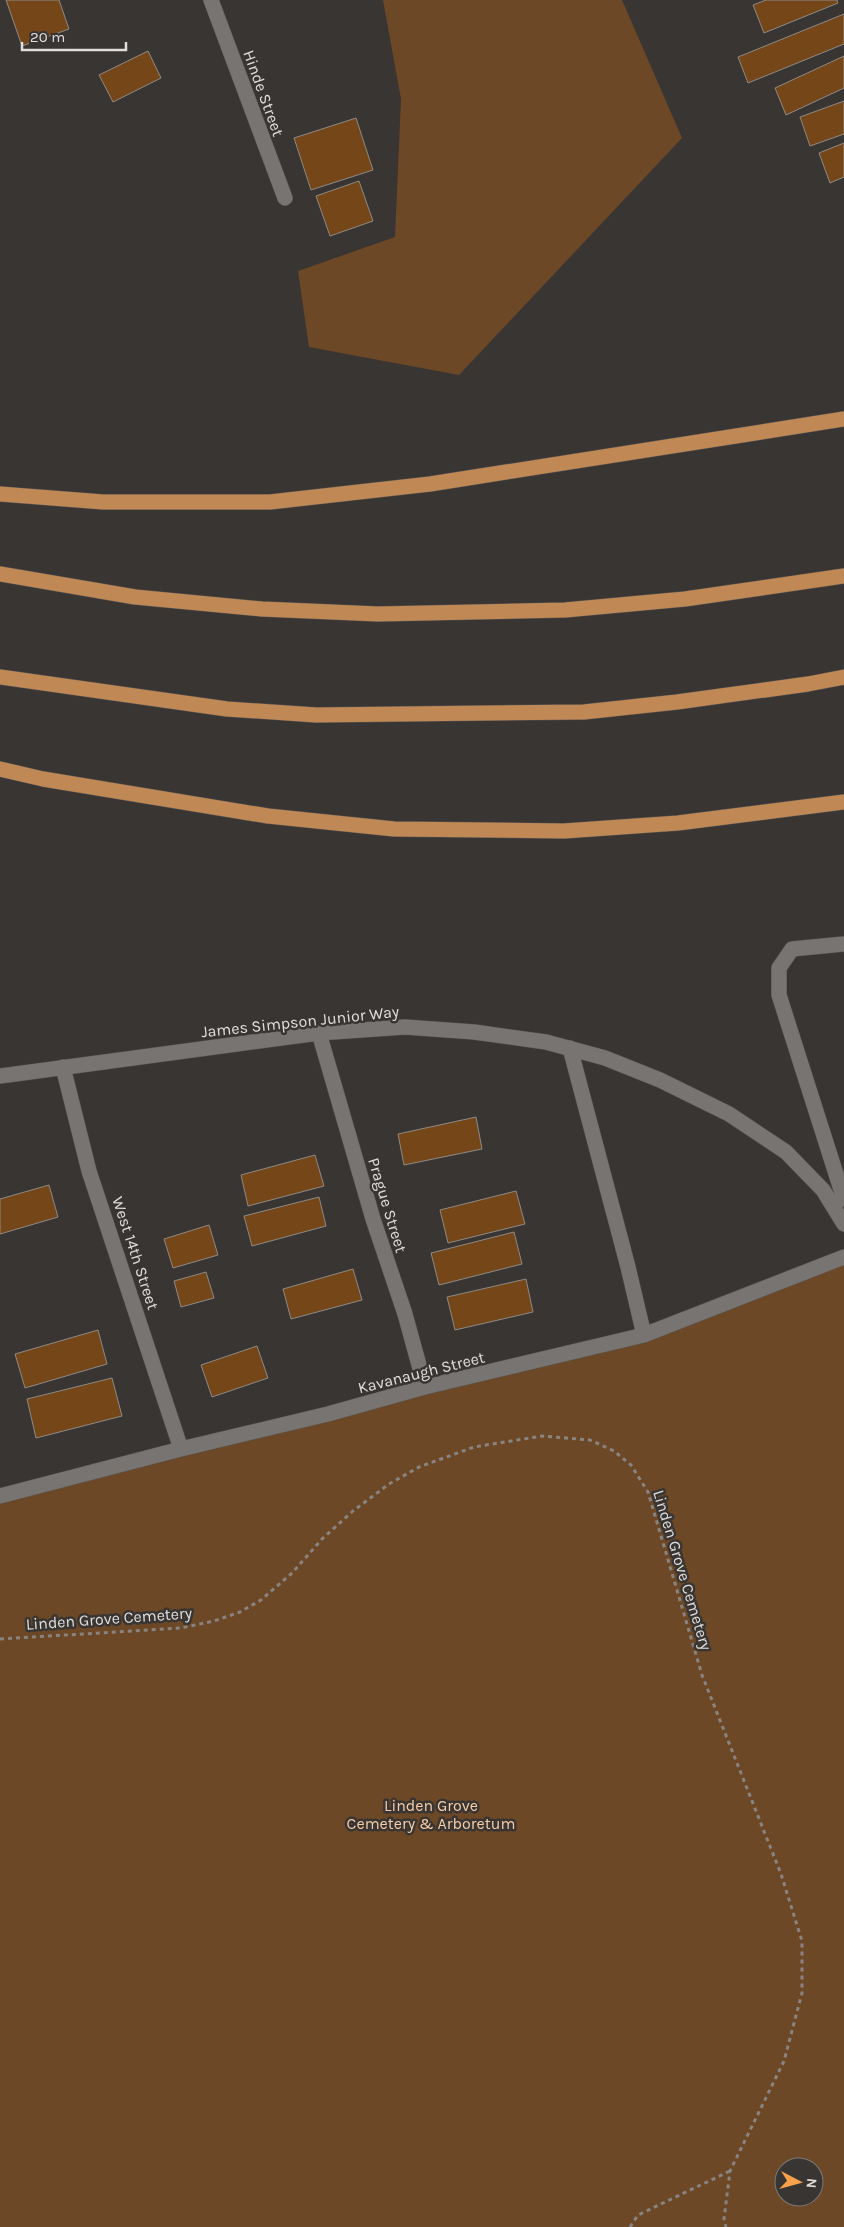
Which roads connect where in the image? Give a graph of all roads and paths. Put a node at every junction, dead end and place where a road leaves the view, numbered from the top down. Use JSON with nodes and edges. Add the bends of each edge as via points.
{"nodes":[{"id":1,"x":211,"y":0,"type":"edge"},
{"id":2,"x":284,"y":198,"type":"dead end"},
{"id":3,"x":844,"y":419,"type":"edge"},
{"id":4,"x":0,"y":494,"type":"edge"},
{"id":5,"x":0,"y":574,"type":"edge"},
{"id":6,"x":844,"y":576,"type":"edge"},
{"id":7,"x":0,"y":677,"type":"edge"},
{"id":8,"x":844,"y":677,"type":"edge"},
{"id":9,"x":0,"y":769,"type":"edge"},
{"id":10,"x":844,"y":802,"type":"edge"},
{"id":11,"x":844,"y":944,"type":"edge"},
{"id":12,"x":319,"y":1033,"type":"junction"},
{"id":13,"x":570,"y":1048,"type":"junction"},
{"id":14,"x":62,"y":1067,"type":"junction"},
{"id":15,"x":0,"y":1076,"type":"edge"},
{"id":16,"x":844,"y":1199,"type":"edge"},
{"id":17,"x":844,"y":1224,"type":"edge"},
{"id":18,"x":844,"y":1258,"type":"edge"},
{"id":19,"x":644,"y":1335,"type":"junction"},
{"id":20,"x":426,"y":1387,"type":"junction"},
{"id":21,"x":181,"y":1448,"type":"junction"},
{"id":22,"x":0,"y":1496,"type":"edge"},
{"id":23,"x":0,"y":1639,"type":"edge"},
{"id":24,"x":730,"y":2171,"type":"junction"},
{"id":25,"x":630,"y":2227,"type":"edge"},
{"id":26,"x":726,"y":2227,"type":"edge"}],
"edges":[{"from":1,"to":2,"type":"street","name":"Hinde Street"},
{"from":3,"to":4,"type":"highway","via":[[430,484],[270,502],[103,502]]},
{"from":5,"to":6,"type":"highway","via":[[135,597],[262,609],[378,614],[565,610],[685,599]]},
{"from":7,"to":8,"type":"highway","via":[[227,709],[325,715],[584,712],[686,701]]},
{"from":9,"to":10,"type":"highway","via":[[268,816],[394,829],[564,831],[678,823]]},
{"from":11,"to":16,"type":"street","via":[[792,949],[779,968],[779,994]]},
{"from":12,"to":13,"type":"street","name":"James Simpson Junior Way","via":[[405,1027],[474,1032]]},
{"from":12,"to":14,"type":"street","name":"James Simpson Junior Way"},
{"from":12,"to":20,"type":"street","name":"Prague Street"},
{"from":13,"to":17,"type":"street","name":"James Simpson Junior Way","via":[[660,1080],[729,1114],[786,1152],[823,1190]]},
{"from":13,"to":19,"type":"street"},
{"from":14,"to":15,"type":"street","name":"James Simpson Junior Way"},
{"from":14,"to":21,"type":"street","name":"West 14th Street","via":[[90,1170]]},
{"from":18,"to":19,"type":"street","name":"Kavanaugh Street"},
{"from":19,"to":20,"type":"street","name":"Kavanaugh Street"},
{"from":20,"to":21,"type":"street","name":"Kavanaugh Street","via":[[328,1414]]},
{"from":21,"to":22,"type":"street","name":"Kavanaugh Street"},
{"from":23,"to":24,"type":"path","name":"Linden Grove Cemetery","via":[[181,1628],[214,1621],[261,1600],[353,1511],[419,1467],[474,1447],[542,1436],[590,1440],[614,1451],[631,1465],[648,1492],[702,1675],[781,1874],[802,1941],[802,1993],[784,2061]]},
{"from":24,"to":25,"type":"path","via":[[638,2215]]},
{"from":24,"to":26,"type":"path","name":"Linden Grove Cemetery","via":[[724,2218]]}]}
